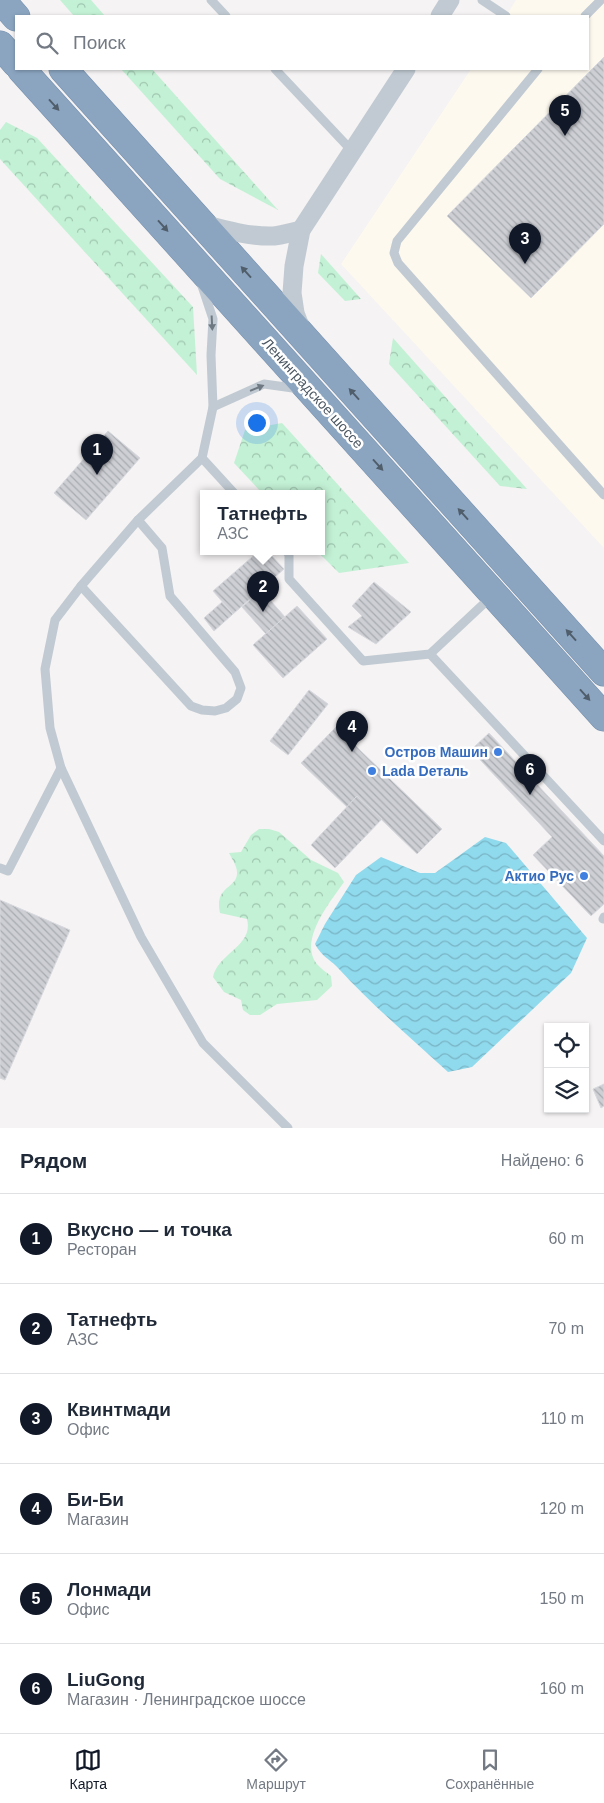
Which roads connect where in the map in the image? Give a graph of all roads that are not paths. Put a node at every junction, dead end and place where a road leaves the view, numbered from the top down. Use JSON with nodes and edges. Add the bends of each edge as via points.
{"nodes":[{"id":1,"x":1,"y":0,"type":"edge"},
{"id":2,"x":211,"y":0,"type":"edge"},
{"id":3,"x":450,"y":0,"type":"edge"},
{"id":4,"x":482,"y":0,"type":"edge"},
{"id":5,"x":601,"y":0,"type":"edge"},
{"id":6,"x":225,"y":15,"type":"edge"},
{"id":7,"x":441,"y":15,"type":"edge"},
{"id":8,"x":504,"y":15,"type":"edge"},
{"id":9,"x":586,"y":15,"type":"edge"},
{"id":10,"x":15,"y":16,"type":"edge"},
{"id":11,"x":0,"y":45,"type":"edge"},
{"id":12,"x":15,"y":62,"type":"edge"},
{"id":13,"x":23,"y":70,"type":"edge"},
{"id":14,"x":64,"y":70,"type":"edge"},
{"id":15,"x":276,"y":70,"type":"edge"},
{"id":16,"x":405,"y":70,"type":"edge"},
{"id":17,"x":537,"y":70,"type":"edge"},
{"id":18,"x":353,"y":152,"type":"junction"},
{"id":19,"x":203,"y":224,"type":"junction"},
{"id":20,"x":301,"y":230,"type":"junction"},
{"id":21,"x":193,"y":260,"type":"junction"},
{"id":22,"x":303,"y":337,"type":"junction"},
{"id":23,"x":311,"y":391,"type":"junction"},
{"id":24,"x":213,"y":407,"type":"junction"},
{"id":25,"x":202,"y":458,"type":"junction"},
{"id":26,"x":231,"y":490,"type":"edge"},
{"id":27,"x":604,"y":495,"type":"edge"},
{"id":28,"x":138,"y":520,"type":"junction"},
{"id":29,"x":289,"y":555,"type":"edge"},
{"id":30,"x":81,"y":586,"type":"junction"},
{"id":31,"x":494,"y":594,"type":"junction"},
{"id":32,"x":430,"y":654,"type":"junction"},
{"id":33,"x":604,"y":672,"type":"edge"},
{"id":34,"x":604,"y":716,"type":"edge"},
{"id":35,"x":61,"y":768,"type":"junction"},
{"id":36,"x":604,"y":841,"type":"edge"},
{"id":37,"x":0,"y":868,"type":"edge"},
{"id":38,"x":288,"y":1128,"type":"edge"}],
"edges":[{"from":1,"to":10,"type":"highway"},
{"from":2,"to":6,"type":"lane"},
{"from":3,"to":7,"type":"street"},
{"from":4,"to":8,"type":"lane"},
{"from":5,"to":9,"type":"lane"},
{"from":11,"to":12,"type":"highway"},
{"from":13,"to":21,"type":"highway","name":"Ленинградское шоссе","one_way":true},
{"from":14,"to":19,"type":"highway"},
{"from":15,"to":18,"type":"lane"},
{"from":16,"to":18,"type":"street"},
{"from":17,"to":27,"type":"lane","via":[[397,241],[394,253],[398,263]]},
{"from":18,"to":20,"type":"street"},
{"from":19,"to":20,"type":"street","via":[[255,235],[274,236]]},
{"from":22,"to":19,"type":"highway","one_way":true},
{"from":20,"to":22,"type":"street","via":[[292,293]]},
{"from":21,"to":23,"type":"highway","name":"Ленинградское шоссе"},
{"from":21,"to":24,"type":"lane","one_way":true,"via":[[213,319]]},
{"from":33,"to":22,"type":"highway","one_way":true},
{"from":24,"to":23,"type":"lane","one_way":true,"via":[[264,384]]},
{"from":23,"to":31,"type":"highway","name":"Ленинградское шоссе","one_way":true},
{"from":24,"to":25,"type":"lane"},
{"from":25,"to":26,"type":"lane"},
{"from":25,"to":28,"type":"lane"},
{"from":28,"to":30,"type":"lane"},
{"from":28,"to":30,"type":"lane","via":[[162,548],[170,596],[235,672],[241,688],[238,699],[226,708],[214,711],[191,706]]},
{"from":29,"to":32,"type":"lane","via":[[289,578],[364,662]]},
{"from":30,"to":35,"type":"lane","via":[[55,620],[45,669],[50,728]]},
{"from":31,"to":32,"type":"lane"},
{"from":31,"to":34,"type":"highway","name":"Ленинградское шоссе","one_way":true},
{"from":32,"to":36,"type":"lane"},
{"from":35,"to":37,"type":"lane","via":[[8,872]]},
{"from":35,"to":38,"type":"lane","via":[[141,937],[203,1043]]}]}
